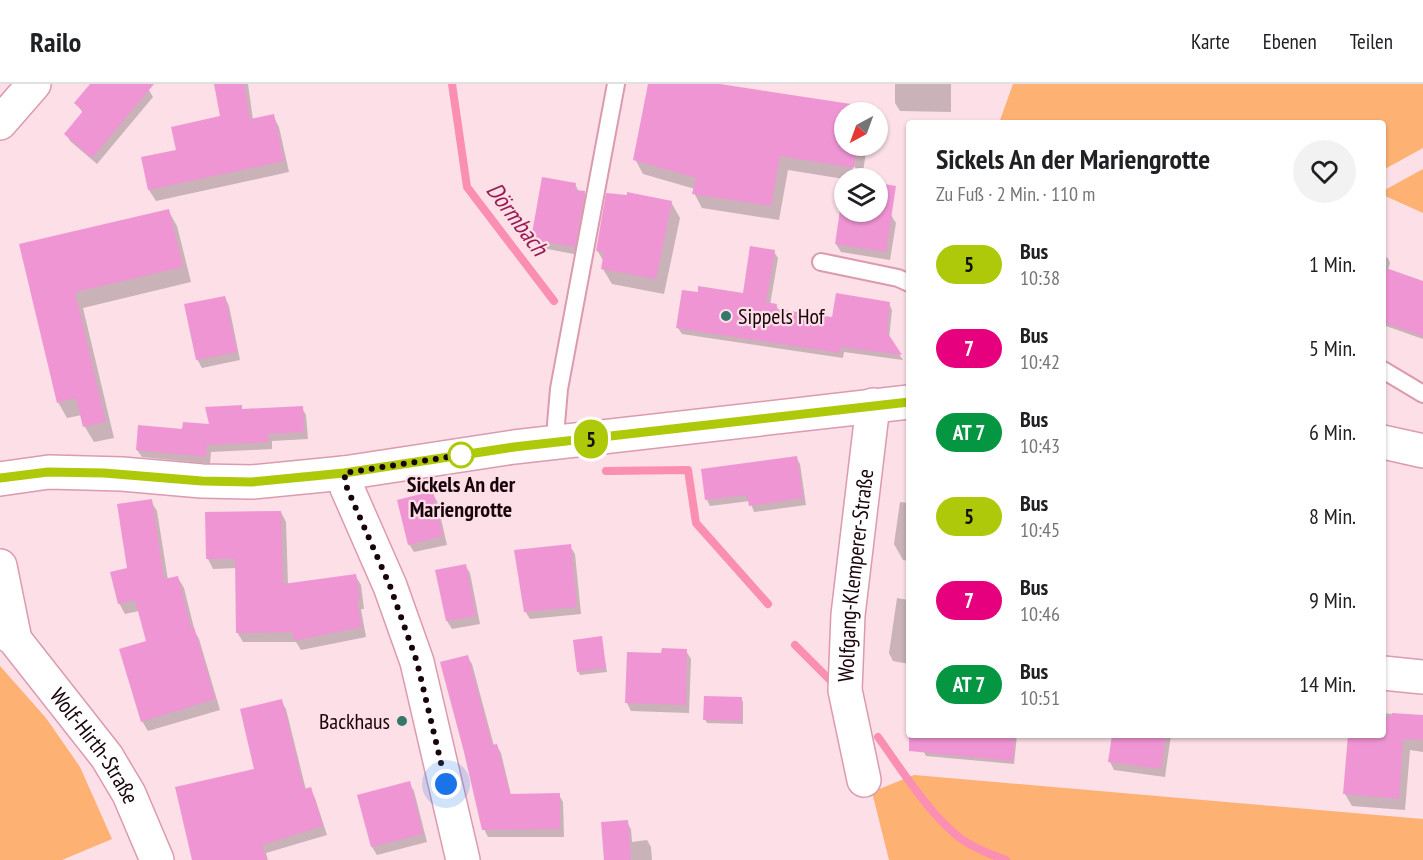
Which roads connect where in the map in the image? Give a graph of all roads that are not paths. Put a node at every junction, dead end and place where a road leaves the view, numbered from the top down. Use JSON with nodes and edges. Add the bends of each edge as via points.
{"nodes":[{"id":1,"x":34,"y":84,"type":"edge"},
{"id":2,"x":616,"y":84,"type":"edge"},
{"id":3,"x":0,"y":123,"type":"edge"},
{"id":4,"x":821,"y":262,"type":"dead end"},
{"id":5,"x":906,"y":282,"type":"edge"},
{"id":6,"x":1386,"y":372,"type":"edge"},
{"id":7,"x":1423,"y":394,"type":"edge"},
{"id":8,"x":906,"y":402,"type":"edge"},
{"id":9,"x":873,"y":405,"type":"junction"},
{"id":10,"x":560,"y":443,"type":"junction"},
{"id":11,"x":1386,"y":443,"type":"edge"},
{"id":12,"x":1423,"y":451,"type":"edge"},
{"id":13,"x":344,"y":473,"type":"junction"},
{"id":14,"x":0,"y":478,"type":"edge"},
{"id":15,"x":0,"y":566,"type":"edge"},
{"id":16,"x":8,"y":634,"type":"edge"},
{"id":17,"x":1386,"y":674,"type":"edge"},
{"id":18,"x":1423,"y":677,"type":"edge"},
{"id":19,"x":864,"y":780,"type":"dead end"},
{"id":20,"x":157,"y":860,"type":"edge"},
{"id":21,"x":463,"y":860,"type":"edge"}],
"edges":[{"from":1,"to":3,"type":"street"},
{"from":2,"to":10,"type":"lane","via":[[559,389],[556,424]]},
{"from":4,"to":5,"type":"lane"},
{"from":6,"to":7,"type":"lane"},
{"from":8,"to":9,"type":"street"},
{"from":9,"to":10,"type":"street"},
{"from":9,"to":19,"type":"street","name":"Wolfgang-Klemperer-Straße","via":[[848,615],[845,690]]},
{"from":10,"to":13,"type":"street"},
{"from":11,"to":12,"type":"street"},
{"from":13,"to":14,"type":"street","via":[[252,482],[48,472]]},
{"from":13,"to":21,"type":"street","via":[[417,662]]},
{"from":15,"to":16,"type":"street","name":"Wolf-Hirth-Straße"},
{"from":16,"to":20,"type":"street","name":"Wolf-Hirth-Straße","via":[[107,757],[129,794]]},
{"from":17,"to":18,"type":"street"}]}
